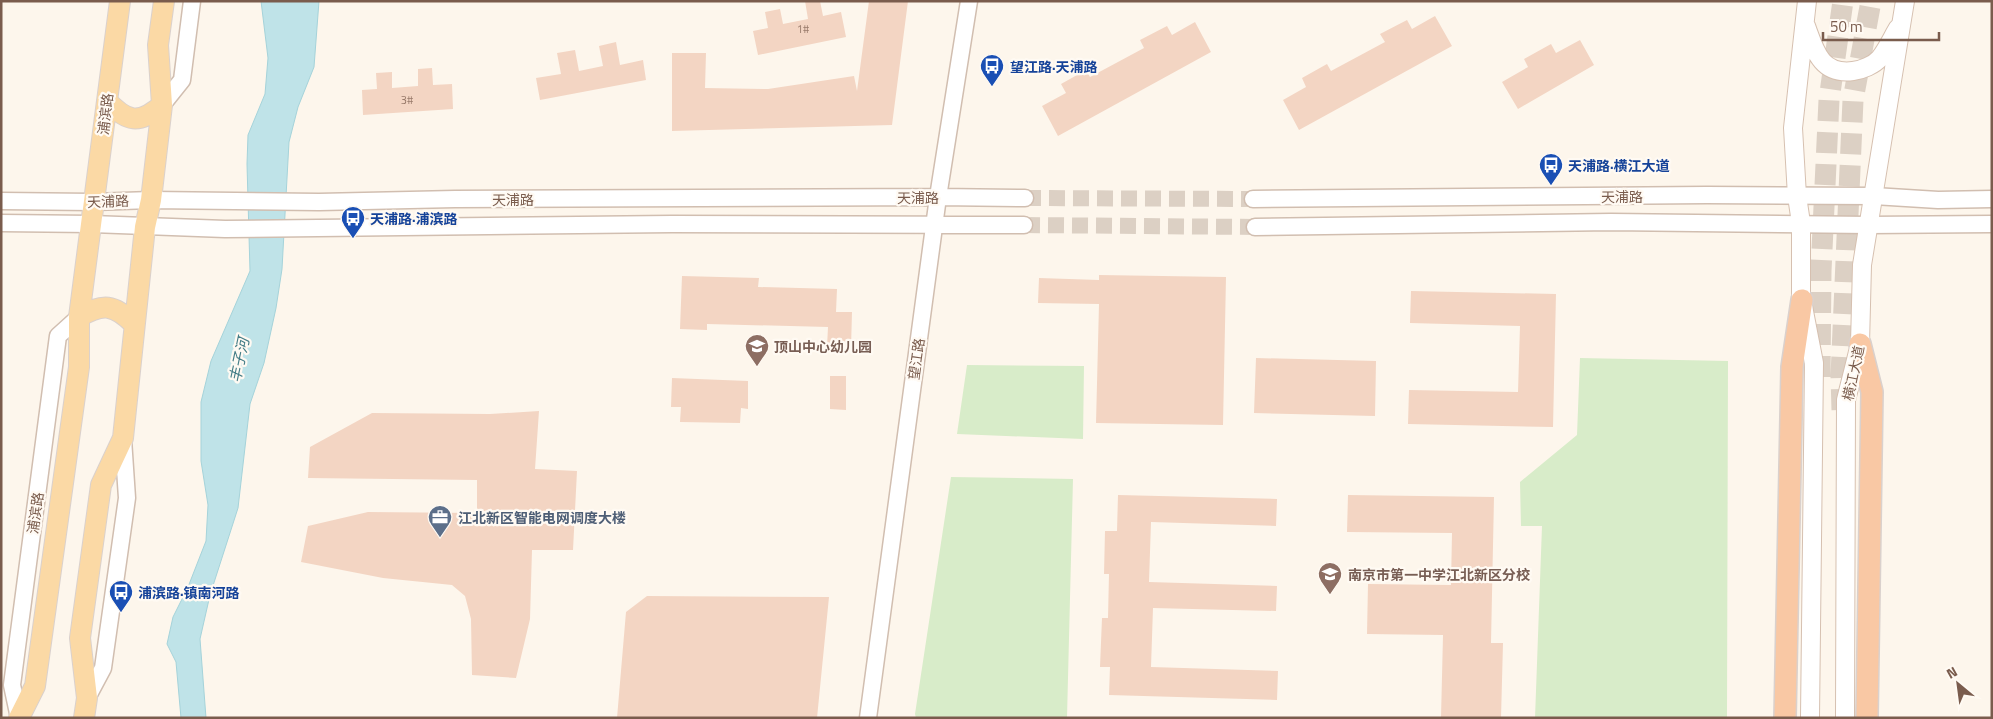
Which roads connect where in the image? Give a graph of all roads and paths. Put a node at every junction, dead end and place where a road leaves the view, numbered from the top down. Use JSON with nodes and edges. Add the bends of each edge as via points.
{"nodes":[{"id":1,"x":120,"y":1,"type":"edge"},
{"id":2,"x":164,"y":1,"type":"edge"},
{"id":3,"x":192,"y":1,"type":"edge"},
{"id":4,"x":969,"y":1,"type":"edge"},
{"id":5,"x":1807,"y":1,"type":"edge"},
{"id":6,"x":1905,"y":1,"type":"edge"},
{"id":7,"x":1804,"y":21,"type":"junction"},
{"id":8,"x":1902,"y":21,"type":"junction"},
{"id":9,"x":107,"y":101,"type":"junction"},
{"id":10,"x":162,"y":105,"type":"junction"},
{"id":11,"x":1797,"y":196,"type":"junction"},
{"id":12,"x":1874,"y":196,"type":"junction"},
{"id":13,"x":938,"y":197,"type":"junction"},
{"id":14,"x":1025,"y":198,"type":"tunnel mouth"},
{"id":15,"x":1253,"y":199,"type":"tunnel mouth"},
{"id":16,"x":151,"y":200,"type":"junction"},
{"id":17,"x":1992,"y":200,"type":"edge"},
{"id":18,"x":1,"y":201,"type":"edge"},
{"id":19,"x":94,"y":202,"type":"junction"},
{"id":20,"x":1,"y":223,"type":"edge"},
{"id":21,"x":1801,"y":223,"type":"junction"},
{"id":22,"x":92,"y":224,"type":"junction"},
{"id":23,"x":1992,"y":224,"type":"edge"},
{"id":24,"x":935,"y":225,"type":"junction"},
{"id":25,"x":1024,"y":225,"type":"tunnel mouth"},
{"id":26,"x":1869,"y":225,"type":"junction"},
{"id":27,"x":145,"y":227,"type":"junction"},
{"id":28,"x":1255,"y":227,"type":"tunnel mouth"},
{"id":29,"x":1802,"y":300,"type":"junction"},
{"id":30,"x":79,"y":317,"type":"junction"},
{"id":31,"x":134,"y":324,"type":"junction"},
{"id":32,"x":1860,"y":344,"type":"junction"},
{"id":33,"x":123,"y":438,"type":"junction"},
{"id":34,"x":87,"y":698,"type":"junction"},
{"id":35,"x":19,"y":718,"type":"edge"},
{"id":36,"x":84,"y":718,"type":"edge"},
{"id":37,"x":868,"y":718,"type":"edge"},
{"id":38,"x":1785,"y":718,"type":"edge"},
{"id":39,"x":1810,"y":718,"type":"edge"},
{"id":40,"x":1845,"y":718,"type":"edge"},
{"id":41,"x":1867,"y":718,"type":"edge"}],
"edges":[{"from":1,"to":9,"type":"main road","name":"浦滨路"},
{"from":2,"to":10,"type":"main road","via":[[158,45]]},
{"from":3,"to":10,"type":"street","via":[[182,80]]},
{"from":4,"to":13,"type":"street","name":"望江路"},
{"from":5,"to":7,"type":"main road"},
{"from":6,"to":8,"type":"main road","name":"横江大道"},
{"from":7,"to":8,"type":"main road","via":[[1815,53],[1827,67],[1843,72],[1861,70],[1879,60]]},
{"from":7,"to":11,"type":"main road","via":[[1793,128]]},
{"from":8,"to":12,"type":"main road","name":"横江大道"},
{"from":9,"to":10,"type":"main road","via":[[120,115],[133,119],[151,114]]},
{"from":9,"to":19,"type":"main road","name":"浦滨路"},
{"from":10,"to":16,"type":"main road"},
{"from":11,"to":12,"type":"street","name":"天浦路"},
{"from":11,"to":15,"type":"street","name":"天浦路"},
{"from":11,"to":21,"type":"main road"},
{"from":12,"to":17,"type":"street","name":"天浦路"},
{"from":12,"to":26,"type":"main road","name":"横江大道"},
{"from":13,"to":14,"type":"street","name":"天浦路"},
{"from":13,"to":16,"type":"street","name":"天浦路","via":[[319,202]]},
{"from":13,"to":24,"type":"street","name":"望江路"},
{"from":16,"to":19,"type":"street","name":"天浦路"},
{"from":16,"to":27,"type":"main road"},
{"from":18,"to":19,"type":"street","name":"天浦路"},
{"from":19,"to":22,"type":"main road","name":"浦滨路"},
{"from":20,"to":22,"type":"street","name":"天浦路"},
{"from":21,"to":26,"type":"street","name":"天浦路"},
{"from":21,"to":28,"type":"street","name":"天浦路"},
{"from":21,"to":29,"type":"main road"},
{"from":22,"to":27,"type":"street","name":"天浦路"},
{"from":22,"to":30,"type":"main road","name":"浦滨路"},
{"from":23,"to":26,"type":"street","name":"天浦路"},
{"from":24,"to":25,"type":"street","name":"天浦路"},
{"from":24,"to":27,"type":"street","name":"天浦路"},
{"from":24,"to":37,"type":"street","name":"望江路"},
{"from":26,"to":32,"type":"main road","name":"横江大道","via":[[1862,265]]},
{"from":27,"to":31,"type":"main road"},
{"from":29,"to":38,"type":"highway","via":[[1792,366]]},
{"from":29,"to":39,"type":"main road","via":[[1814,363]]},
{"from":30,"to":31,"type":"main road","via":[[92,309],[108,306],[125,314]]},
{"from":30,"to":35,"type":"main road","name":"浦滨路","via":[[79,367],[35,686]]},
{"from":31,"to":33,"type":"main road"},
{"from":32,"to":40,"type":"main road","name":"横江大道","via":[[1846,400]]},
{"from":32,"to":41,"type":"highway","via":[[1872,392]]},
{"from":33,"to":34,"type":"street","via":[[127,498],[103,668]]},
{"from":33,"to":34,"type":"main road","via":[[101,485],[80,638]]},
{"from":34,"to":36,"type":"main road"}]}
